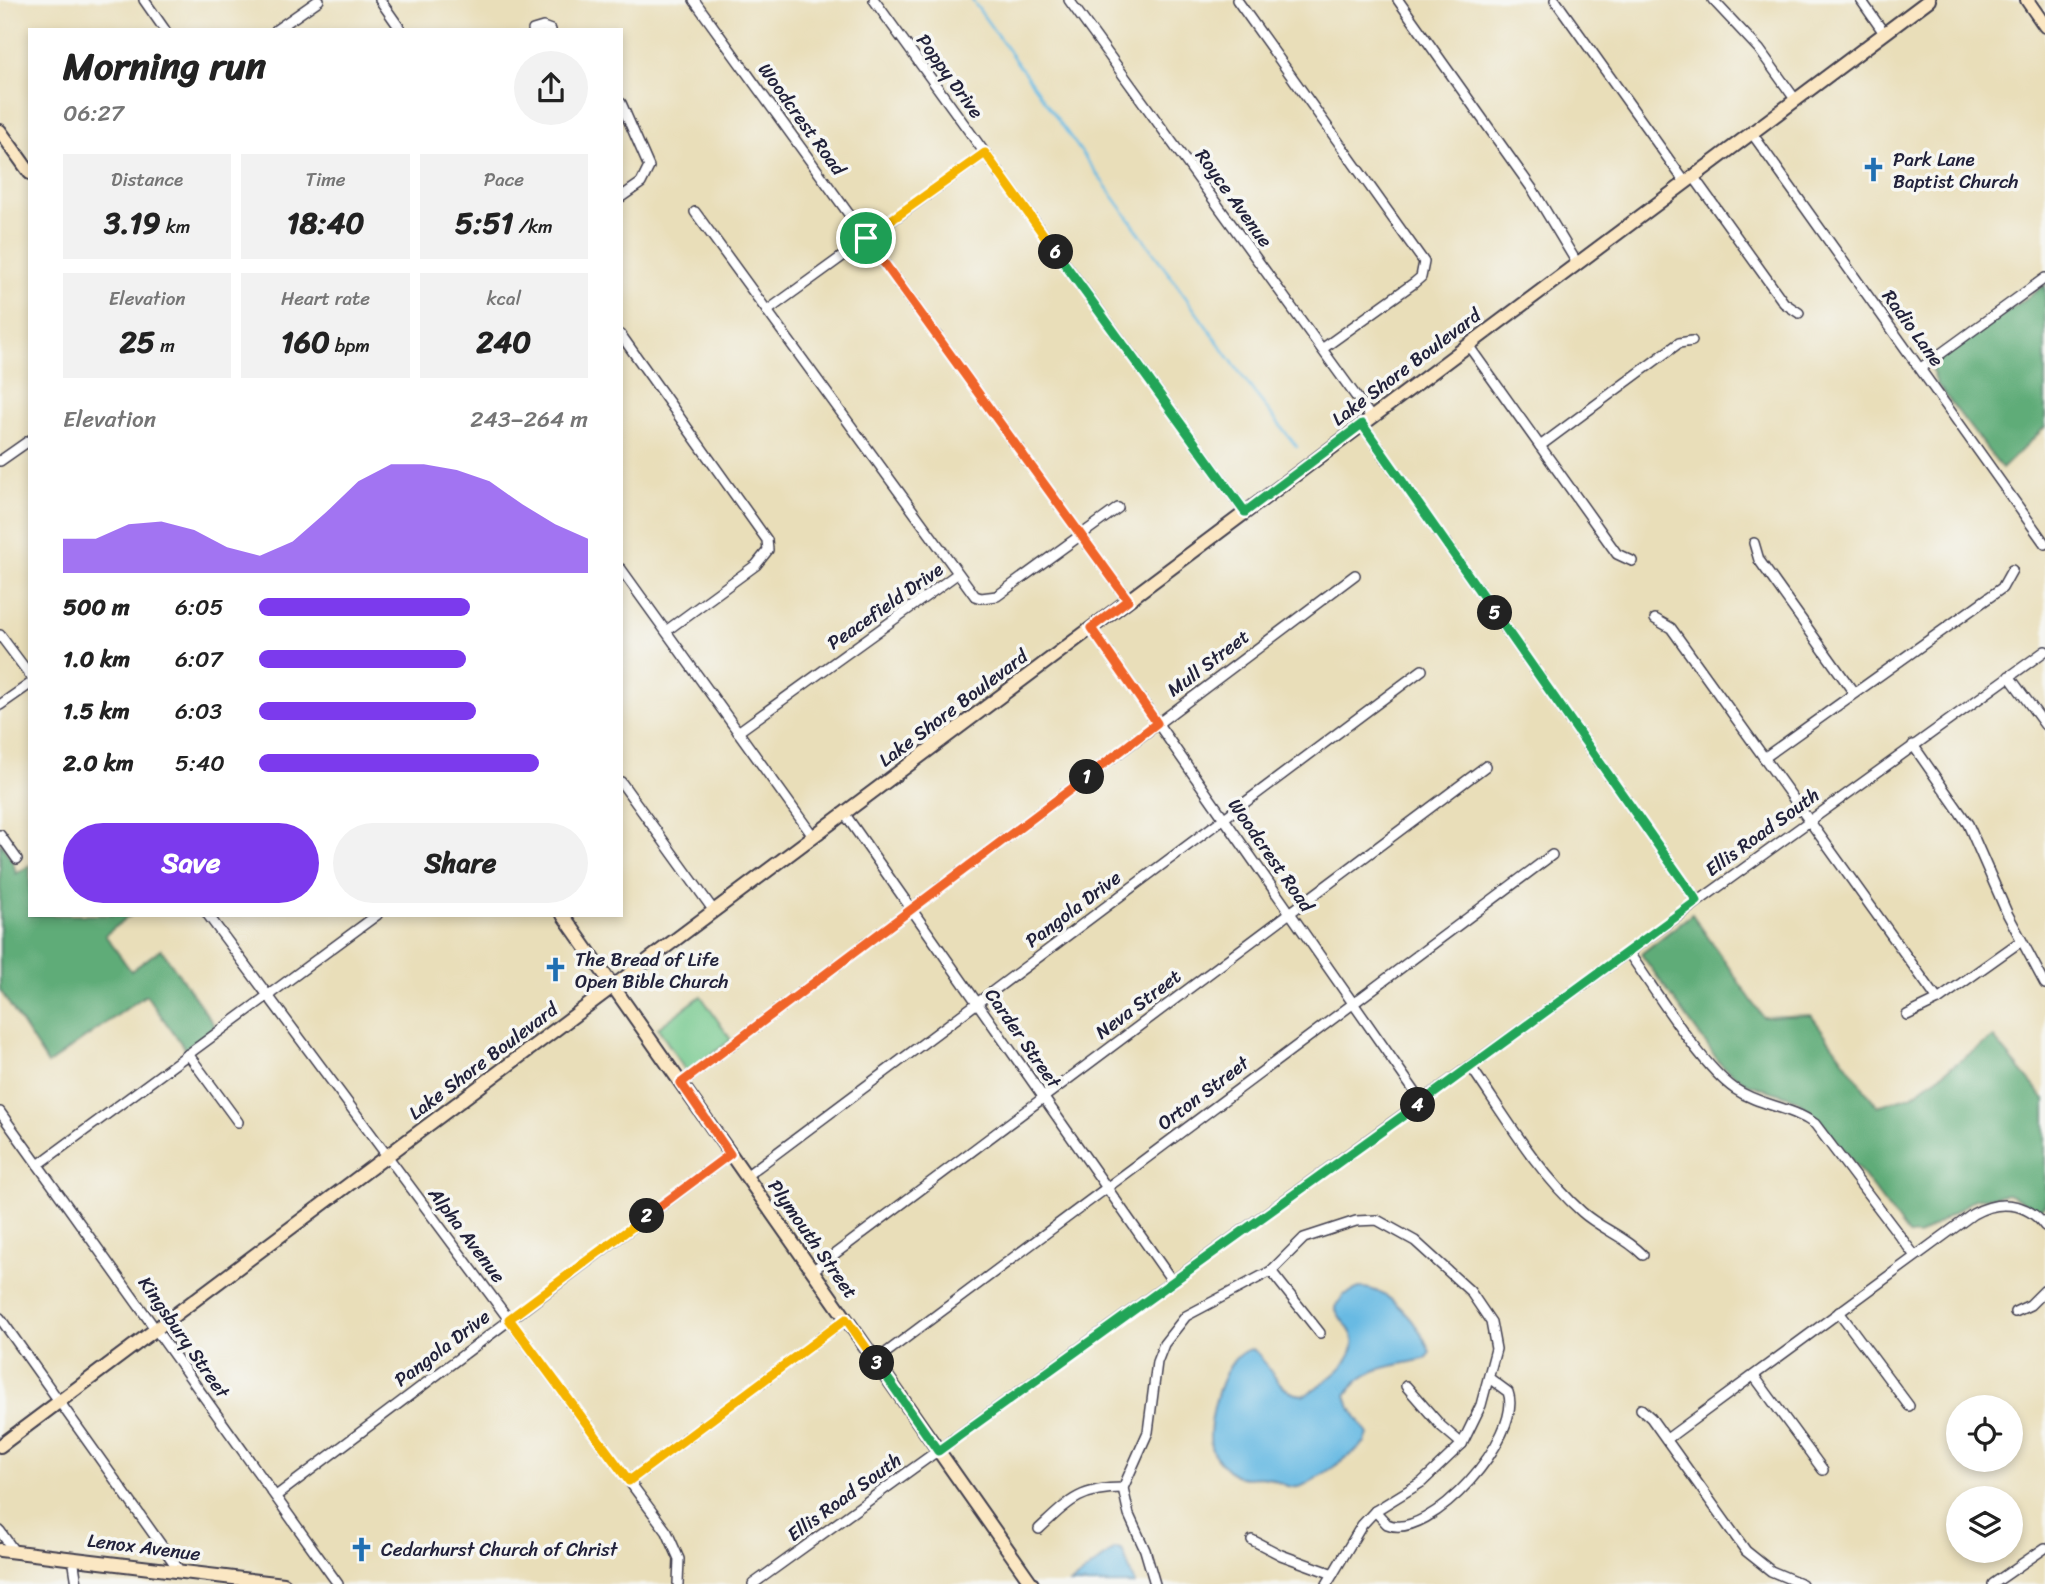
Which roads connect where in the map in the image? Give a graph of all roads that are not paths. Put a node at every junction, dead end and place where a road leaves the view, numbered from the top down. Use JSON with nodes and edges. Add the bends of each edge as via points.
{"nodes":[{"id":1,"x":144,"y":0,"type":"edge"},
{"id":2,"x":319,"y":0,"type":"edge"},
{"id":3,"x":380,"y":0,"type":"edge"},
{"id":4,"x":694,"y":0,"type":"edge"},
{"id":5,"x":874,"y":0,"type":"edge"},
{"id":6,"x":1069,"y":0,"type":"edge"},
{"id":7,"x":1237,"y":0,"type":"edge"},
{"id":8,"x":1398,"y":0,"type":"edge"},
{"id":9,"x":1555,"y":0,"type":"edge"},
{"id":10,"x":1713,"y":0,"type":"edge"},
{"id":11,"x":1861,"y":0,"type":"edge"},
{"id":12,"x":1929,"y":0,"type":"edge"},
{"id":13,"x":2027,"y":0,"type":"edge"},
{"id":14,"x":2045,"y":26,"type":"edge"},
{"id":15,"x":164,"y":28,"type":"edge"},
{"id":16,"x":279,"y":28,"type":"edge"},
{"id":17,"x":400,"y":28,"type":"edge"},
{"id":18,"x":1884,"y":33,"type":"junction"},
{"id":19,"x":1796,"y":99,"type":"junction"},
{"id":20,"x":623,"y":108,"type":"edge"},
{"id":21,"x":0,"y":131,"type":"edge"},
{"id":22,"x":1751,"y":132,"type":"junction"},
{"id":23,"x":985,"y":153,"type":"junction"},
{"id":24,"x":28,"y":170,"type":"edge"},
{"id":25,"x":1689,"y":179,"type":"junction"},
{"id":26,"x":623,"y":196,"type":"edge"},
{"id":27,"x":695,"y":212,"type":"dead end"},
{"id":28,"x":866,"y":238,"type":"junction"},
{"id":29,"x":1577,"y":263,"type":"junction"},
{"id":30,"x":2045,"y":278,"type":"edge"},
{"id":31,"x":767,"y":311,"type":"junction"},
{"id":32,"x":1800,"y":313,"type":"dead end"},
{"id":33,"x":623,"y":338,"type":"edge"},
{"id":34,"x":1692,"y":341,"type":"dead end"},
{"id":35,"x":1468,"y":345,"type":"junction"},
{"id":36,"x":1322,"y":349,"type":"junction"},
{"id":37,"x":1921,"y":368,"type":"junction"},
{"id":38,"x":1367,"y":421,"type":"junction"},
{"id":39,"x":28,"y":441,"type":"edge"},
{"id":40,"x":1540,"y":446,"type":"junction"},
{"id":41,"x":0,"y":461,"type":"edge"},
{"id":42,"x":1118,"y":508,"type":"dead end"},
{"id":43,"x":1245,"y":512,"type":"junction"},
{"id":44,"x":1081,"y":535,"type":"junction"},
{"id":45,"x":1754,"y":544,"type":"dead end"},
{"id":46,"x":2045,"y":544,"type":"edge"},
{"id":47,"x":1632,"y":561,"type":"dead end"},
{"id":48,"x":2012,"y":570,"type":"dead end"},
{"id":49,"x":623,"y":572,"type":"edge"},
{"id":50,"x":957,"y":574,"type":"junction"},
{"id":51,"x":1355,"y":575,"type":"dead end"},
{"id":52,"x":1128,"y":600,"type":"junction"},
{"id":53,"x":1655,"y":619,"type":"dead end"},
{"id":54,"x":1091,"y":628,"type":"junction"},
{"id":55,"x":666,"y":631,"type":"junction"},
{"id":56,"x":0,"y":635,"type":"edge"},
{"id":57,"x":2045,"y":651,"type":"edge"},
{"id":58,"x":1422,"y":670,"type":"dead end"},
{"id":59,"x":28,"y":672,"type":"edge"},
{"id":60,"x":2009,"y":676,"type":"junction"},
{"id":61,"x":28,"y":685,"type":"edge"},
{"id":62,"x":1854,"y":694,"type":"junction"},
{"id":63,"x":0,"y":705,"type":"edge"},
{"id":64,"x":1157,"y":723,"type":"junction"},
{"id":65,"x":2045,"y":725,"type":"edge"},
{"id":66,"x":738,"y":732,"type":"junction"},
{"id":67,"x":1913,"y":745,"type":"junction"},
{"id":68,"x":1764,"y":758,"type":"junction"},
{"id":69,"x":1486,"y":766,"type":"dead end"},
{"id":70,"x":623,"y":785,"type":"edge"},
{"id":71,"x":844,"y":813,"type":"junction"},
{"id":72,"x":1224,"y":817,"type":"junction"},
{"id":73,"x":1808,"y":820,"type":"junction"},
{"id":74,"x":0,"y":835,"type":"edge"},
{"id":75,"x":813,"y":836,"type":"junction"},
{"id":76,"x":1552,"y":855,"type":"dead end"},
{"id":77,"x":17,"y":859,"type":"dead end"},
{"id":78,"x":1697,"y":901,"type":"junction"},
{"id":79,"x":911,"y":910,"type":"junction"},
{"id":80,"x":714,"y":911,"type":"junction"},
{"id":81,"x":1290,"y":912,"type":"junction"},
{"id":82,"x":209,"y":917,"type":"edge"},
{"id":83,"x":374,"y":917,"type":"edge"},
{"id":84,"x":563,"y":917,"type":"edge"},
{"id":85,"x":2021,"y":940,"type":"junction"},
{"id":86,"x":1628,"y":952,"type":"junction"},
{"id":87,"x":2045,"y":985,"type":"edge"},
{"id":88,"x":614,"y":987,"type":"junction"},
{"id":89,"x":267,"y":996,"type":"junction"},
{"id":90,"x":1938,"y":1000,"type":"junction"},
{"id":91,"x":1353,"y":1003,"type":"junction"},
{"id":92,"x":978,"y":1004,"type":"junction"},
{"id":93,"x":1907,"y":1016,"type":"dead end"},
{"id":94,"x":188,"y":1054,"type":"junction"},
{"id":95,"x":1471,"y":1067,"type":"junction"},
{"id":96,"x":681,"y":1083,"type":"junction"},
{"id":97,"x":1043,"y":1097,"type":"junction"},
{"id":98,"x":1422,"y":1102,"type":"junction"},
{"id":99,"x":0,"y":1112,"type":"edge"},
{"id":100,"x":238,"y":1122,"type":"dead end"},
{"id":101,"x":730,"y":1154,"type":"junction"},
{"id":102,"x":386,"y":1157,"type":"junction"},
{"id":103,"x":38,"y":1165,"type":"junction"},
{"id":104,"x":746,"y":1176,"type":"junction"},
{"id":105,"x":1106,"y":1188,"type":"junction"},
{"id":106,"x":2045,"y":1226,"type":"edge"},
{"id":107,"x":1643,"y":1255,"type":"dead end"},
{"id":108,"x":1915,"y":1256,"type":"junction"},
{"id":109,"x":812,"y":1271,"type":"junction"},
{"id":110,"x":1271,"y":1271,"type":"junction"},
{"id":111,"x":1173,"y":1282,"type":"junction"},
{"id":112,"x":2045,"y":1290,"type":"edge"},
{"id":113,"x":1839,"y":1312,"type":"junction"},
{"id":114,"x":2015,"y":1312,"type":"dead end"},
{"id":115,"x":0,"y":1318,"type":"edge"},
{"id":116,"x":509,"y":1319,"type":"junction"},
{"id":117,"x":846,"y":1319,"type":"junction"},
{"id":118,"x":157,"y":1328,"type":"junction"},
{"id":119,"x":1320,"y":1334,"type":"dead end"},
{"id":120,"x":875,"y":1361,"type":"junction"},
{"id":121,"x":1754,"y":1376,"type":"junction"},
{"id":122,"x":1489,"y":1378,"type":"junction"},
{"id":123,"x":1406,"y":1385,"type":"dead end"},
{"id":124,"x":60,"y":1402,"type":"junction"},
{"id":125,"x":1909,"y":1406,"type":"dead end"},
{"id":126,"x":1641,"y":1409,"type":"dead end"},
{"id":127,"x":1667,"y":1439,"type":"junction"},
{"id":128,"x":1462,"y":1444,"type":"junction"},
{"id":129,"x":0,"y":1446,"type":"edge"},
{"id":130,"x":938,"y":1451,"type":"junction"},
{"id":131,"x":1823,"y":1470,"type":"dead end"},
{"id":132,"x":629,"y":1481,"type":"junction"},
{"id":133,"x":1123,"y":1488,"type":"junction"},
{"id":134,"x":276,"y":1496,"type":"junction"},
{"id":135,"x":1375,"y":1511,"type":"junction"},
{"id":136,"x":1039,"y":1529,"type":"dead end"},
{"id":137,"x":0,"y":1531,"type":"edge"},
{"id":138,"x":1252,"y":1540,"type":"dead end"},
{"id":139,"x":2045,"y":1548,"type":"edge"},
{"id":140,"x":0,"y":1550,"type":"edge"},
{"id":141,"x":14,"y":1551,"type":"junction"},
{"id":142,"x":74,"y":1558,"type":"junction"},
{"id":143,"x":179,"y":1570,"type":"junction"},
{"id":144,"x":1333,"y":1574,"type":"junction"},
{"id":145,"x":77,"y":1584,"type":"edge"},
{"id":146,"x":284,"y":1584,"type":"edge"},
{"id":147,"x":338,"y":1584,"type":"edge"},
{"id":148,"x":678,"y":1584,"type":"edge"},
{"id":149,"x":753,"y":1584,"type":"edge"},
{"id":150,"x":1032,"y":1584,"type":"edge"},
{"id":151,"x":1156,"y":1584,"type":"edge"},
{"id":152,"x":1327,"y":1584,"type":"edge"},
{"id":153,"x":1802,"y":1584,"type":"edge"},
{"id":154,"x":1993,"y":1584,"type":"edge"}],
"edges":[{"from":1,"to":15,"type":"street"},
{"from":2,"to":16,"type":"street"},
{"from":3,"to":17,"type":"street"},
{"from":4,"to":28,"type":"street","name":"Woodcrest Road"},
{"from":5,"to":23,"type":"street","name":"Poppy Drive"},
{"from":6,"to":36,"type":"street","name":"Royce Avenue"},
{"from":7,"to":36,"type":"street","via":[[1424,262],[1421,277],[1414,283]]},
{"from":8,"to":29,"type":"street","via":[[1533,190]]},
{"from":9,"to":25,"type":"street"},
{"from":10,"to":19,"type":"street","via":[[1759,49]]},
{"from":11,"to":18,"type":"street"},
{"from":12,"to":18,"type":"street","name":"Lake Shore Boulevard"},
{"from":13,"to":14,"type":"street"},
{"from":18,"to":19,"type":"street","name":"Lake Shore Boulevard"},
{"from":19,"to":22,"type":"street","name":"Lake Shore Boulevard"},
{"from":20,"to":26,"type":"street","via":[[649,167],[641,183]]},
{"from":21,"to":24,"type":"street"},
{"from":22,"to":25,"type":"street","name":"Lake Shore Boulevard"},
{"from":22,"to":37,"type":"street","name":"Radio Lane"},
{"from":23,"to":28,"type":"street"},
{"from":23,"to":43,"type":"street","name":"Poppy Drive"},
{"from":25,"to":29,"type":"street","name":"Lake Shore Boulevard"},
{"from":25,"to":32,"type":"street","via":[[1784,303]]},
{"from":27,"to":31,"type":"street"},
{"from":28,"to":31,"type":"street"},
{"from":28,"to":44,"type":"street","name":"Woodcrest Road"},
{"from":29,"to":35,"type":"street","name":"Lake Shore Boulevard"},
{"from":30,"to":37,"type":"street"},
{"from":31,"to":50,"type":"street"},
{"from":33,"to":55,"type":"street","via":[[767,540],[768,550],[756,565]]},
{"from":34,"to":40,"type":"street","via":[[1679,343]]},
{"from":35,"to":38,"type":"street","name":"Lake Shore Boulevard"},
{"from":35,"to":40,"type":"street"},
{"from":36,"to":38,"type":"street","name":"Royce Avenue"},
{"from":37,"to":46,"type":"street","name":"Radio Lane"},
{"from":38,"to":43,"type":"street","name":"Lake Shore Boulevard"},
{"from":38,"to":78,"type":"street","name":"Royce Avenue"},
{"from":39,"to":41,"type":"street"},
{"from":40,"to":47,"type":"street","via":[[1617,554]]},
{"from":42,"to":44,"type":"street","name":"Peacefield Drive"},
{"from":43,"to":52,"type":"street","name":"Lake Shore Boulevard"},
{"from":44,"to":50,"type":"street","name":"Peacefield Drive","via":[[990,598],[975,596]]},
{"from":44,"to":52,"type":"street","name":"Woodcrest Road"},
{"from":45,"to":62,"type":"street","via":[[1759,560]]},
{"from":48,"to":62,"type":"street","via":[[2002,587]]},
{"from":49,"to":55,"type":"street"},
{"from":50,"to":66,"type":"street","name":"Peacefield Drive"},
{"from":51,"to":64,"type":"street","name":"Mull Street"},
{"from":52,"to":54,"type":"street","name":"Lake Shore Boulevard"},
{"from":53,"to":68,"type":"street","via":[[1671,628]]},
{"from":54,"to":64,"type":"street","name":"Woodcrest Road"},
{"from":54,"to":71,"type":"street","name":"Lake Shore Boulevard"},
{"from":55,"to":66,"type":"street"},
{"from":56,"to":59,"type":"street"},
{"from":57,"to":60,"type":"street","name":"Ellis Road South"},
{"from":58,"to":72,"type":"street","name":"Pangola Drive"},
{"from":60,"to":65,"type":"street"},
{"from":60,"to":67,"type":"street","name":"Ellis Road South"},
{"from":61,"to":63,"type":"street"},
{"from":62,"to":68,"type":"street"},
{"from":64,"to":72,"type":"street","name":"Woodcrest Road"},
{"from":64,"to":79,"type":"street","name":"Mull Street"},
{"from":66,"to":75,"type":"street"},
{"from":67,"to":73,"type":"street","name":"Ellis Road South"},
{"from":67,"to":85,"type":"street","via":[[1968,824]]},
{"from":68,"to":73,"type":"street"},
{"from":69,"to":81,"type":"street","name":"Neva Street"},
{"from":70,"to":80,"type":"street"},
{"from":71,"to":75,"type":"street","name":"Lake Shore Boulevard"},
{"from":71,"to":79,"type":"street","name":"Carder Street"},
{"from":72,"to":81,"type":"street","name":"Woodcrest Road"},
{"from":72,"to":92,"type":"street","name":"Pangola Drive"},
{"from":73,"to":78,"type":"street","name":"Ellis Road South"},
{"from":73,"to":90,"type":"street"},
{"from":74,"to":77,"type":"street"},
{"from":75,"to":80,"type":"street","name":"Lake Shore Boulevard"},
{"from":76,"to":91,"type":"street","name":"Orton Street"},
{"from":78,"to":86,"type":"street","name":"Ellis Road South"},
{"from":79,"to":92,"type":"street","name":"Carder Street"},
{"from":79,"to":96,"type":"street","name":"Mull Street"},
{"from":80,"to":88,"type":"street","name":"Lake Shore Boulevard"},
{"from":81,"to":91,"type":"street","name":"Woodcrest Road"},
{"from":81,"to":97,"type":"street","name":"Neva Street"},
{"from":82,"to":89,"type":"street","name":"Alpha Avenue"},
{"from":83,"to":89,"type":"street"},
{"from":84,"to":88,"type":"street","name":"Plymouth Street"},
{"from":85,"to":87,"type":"street"},
{"from":85,"to":90,"type":"street"},
{"from":86,"to":95,"type":"street","name":"Ellis Road South"},
{"from":86,"to":108,"type":"street","via":[[1716,1073],[1737,1091],[1792,1110],[1815,1124]]},
{"from":88,"to":96,"type":"street","name":"Plymouth Street"},
{"from":88,"to":102,"type":"street","name":"Lake Shore Boulevard"},
{"from":89,"to":94,"type":"street"},
{"from":89,"to":102,"type":"street","name":"Alpha Avenue"},
{"from":90,"to":93,"type":"street"},
{"from":91,"to":98,"type":"street","name":"Woodcrest Road"},
{"from":91,"to":105,"type":"street","name":"Orton Street"},
{"from":92,"to":97,"type":"street","name":"Carder Street"},
{"from":92,"to":104,"type":"street","name":"Pangola Drive"},
{"from":94,"to":100,"type":"street"},
{"from":94,"to":103,"type":"street"},
{"from":95,"to":98,"type":"street","name":"Ellis Road South"},
{"from":95,"to":107,"type":"street","via":[[1540,1166],[1583,1213],[1632,1243]]},
{"from":96,"to":101,"type":"street","name":"Plymouth Street"},
{"from":97,"to":105,"type":"street","name":"Carder Street"},
{"from":97,"to":109,"type":"street","name":"Neva Street"},
{"from":98,"to":111,"type":"street","name":"Ellis Road South"},
{"from":99,"to":103,"type":"street","name":"Kingsbury Street"},
{"from":101,"to":104,"type":"street","name":"Plymouth Street"},
{"from":101,"to":116,"type":"street","name":"Pangola Drive"},
{"from":102,"to":116,"type":"street","name":"Alpha Avenue"},
{"from":102,"to":118,"type":"street","name":"Lake Shore Boulevard"},
{"from":103,"to":118,"type":"street","name":"Kingsbury Street"},
{"from":104,"to":109,"type":"street","name":"Plymouth Street"},
{"from":105,"to":111,"type":"street","name":"Carder Street"},
{"from":105,"to":120,"type":"street","name":"Orton Street"},
{"from":106,"to":108,"type":"street","via":[[2024,1209],[1989,1205]]},
{"from":108,"to":113,"type":"street"},
{"from":109,"to":117,"type":"street","name":"Plymouth Street"},
{"from":110,"to":119,"type":"street"},
{"from":110,"to":122,"type":"street","via":[[1304,1238],[1317,1232],[1364,1220],[1391,1225],[1444,1264],[1483,1307],[1496,1334]]},
{"from":110,"to":133,"type":"street","via":[[1202,1306],[1173,1328],[1157,1362],[1149,1432]]},
{"from":111,"to":130,"type":"street","name":"Ellis Road South"},
{"from":112,"to":114,"type":"street"},
{"from":113,"to":121,"type":"street"},
{"from":113,"to":125,"type":"street"},
{"from":115,"to":124,"type":"street"},
{"from":116,"to":132,"type":"street","name":"Alpha Avenue"},
{"from":116,"to":134,"type":"street","name":"Pangola Drive"},
{"from":117,"to":120,"type":"street","name":"Plymouth Street"},
{"from":117,"to":132,"type":"street"},
{"from":118,"to":124,"type":"street","name":"Lake Shore Boulevard"},
{"from":118,"to":134,"type":"street","name":"Kingsbury Street"},
{"from":120,"to":130,"type":"street","name":"Plymouth Street"},
{"from":121,"to":127,"type":"street"},
{"from":121,"to":131,"type":"street"},
{"from":122,"to":128,"type":"street"},
{"from":122,"to":135,"type":"street","via":[[1508,1392],[1511,1407],[1503,1432],[1480,1470],[1450,1499],[1408,1526],[1393,1527]]},
{"from":123,"to":128,"type":"street"},
{"from":124,"to":129,"type":"street","name":"Lake Shore Boulevard"},
{"from":124,"to":143,"type":"street"},
{"from":126,"to":127,"type":"street"},
{"from":127,"to":153,"type":"street","via":[[1746,1551],[1771,1571]]},
{"from":128,"to":135,"type":"street","via":[[1422,1482]]},
{"from":130,"to":149,"type":"street","name":"Ellis Road South"},
{"from":130,"to":150,"type":"street","name":"Plymouth Street"},
{"from":132,"to":148,"type":"street","name":"Alpha Avenue","via":[[672,1542],[679,1559]]},
{"from":133,"to":136,"type":"street","via":[[1086,1490]]},
{"from":133,"to":151,"type":"street"},
{"from":134,"to":147,"type":"street","name":"Kingsbury Street"},
{"from":135,"to":144,"type":"street"},
{"from":137,"to":141,"type":"street"},
{"from":138,"to":144,"type":"street"},
{"from":139,"to":154,"type":"street"},
{"from":140,"to":141,"type":"street","name":"Lenox Avenue"},
{"from":141,"to":142,"type":"street","name":"Lenox Avenue"},
{"from":142,"to":143,"type":"street","name":"Lenox Avenue"},
{"from":142,"to":145,"type":"street"},
{"from":143,"to":146,"type":"street","name":"Lenox Avenue"},
{"from":144,"to":152,"type":"street"}]}
